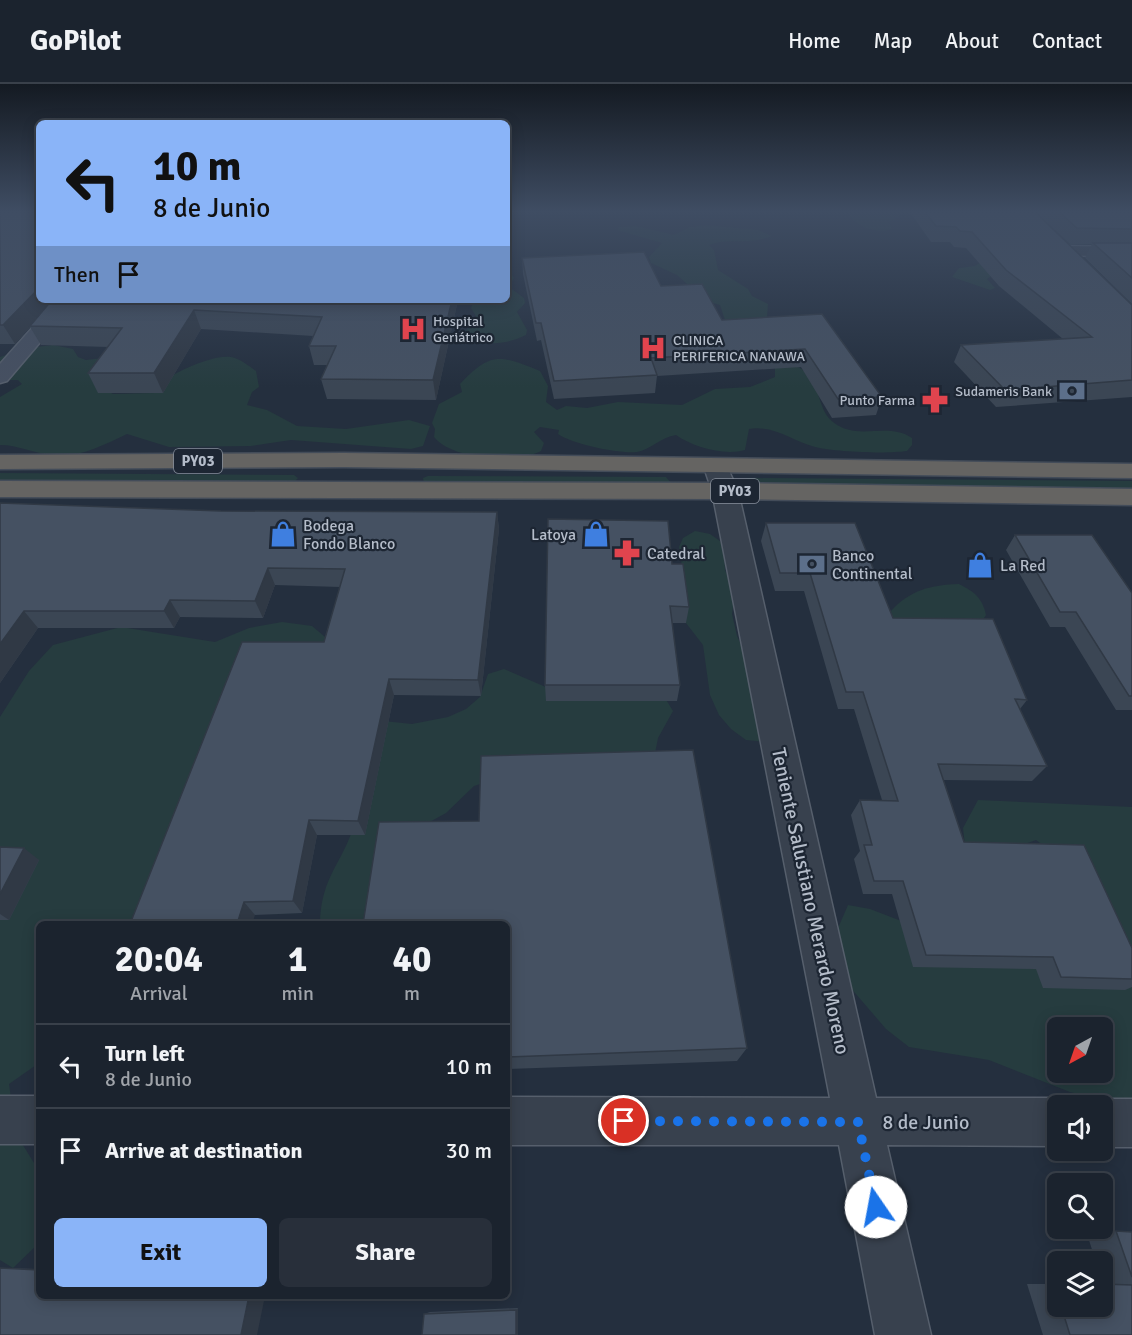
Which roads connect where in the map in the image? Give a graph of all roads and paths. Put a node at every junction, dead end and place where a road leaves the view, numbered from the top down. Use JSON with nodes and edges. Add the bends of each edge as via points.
{"nodes":[{"id":1,"x":64,"y":303,"type":"edge"},
{"id":2,"x":0,"y":376,"type":"edge"},
{"id":3,"x":344,"y":460,"type":"junction"},
{"id":4,"x":396,"y":461,"type":"junction"},
{"id":5,"x":0,"y":462,"type":"edge"},
{"id":6,"x":1132,"y":471,"type":"edge"},
{"id":7,"x":720,"y":479,"type":"junction"},
{"id":8,"x":0,"y":489,"type":"edge"},
{"id":9,"x":338,"y":489,"type":"junction"},
{"id":10,"x":390,"y":489,"type":"junction"},
{"id":11,"x":1132,"y":497,"type":"edge"},
{"id":12,"x":0,"y":1120,"type":"edge"},
{"id":13,"x":36,"y":1120,"type":"edge"},
{"id":14,"x":510,"y":1121,"type":"edge"},
{"id":15,"x":858,"y":1122,"type":"junction"},
{"id":16,"x":1047,"y":1122,"type":"edge"},
{"id":17,"x":1113,"y":1122,"type":"edge"},
{"id":18,"x":1132,"y":1123,"type":"edge"},
{"id":19,"x":903,"y":1335,"type":"edge"}],
"edges":[{"from":1,"to":2,"type":"main road"},
{"from":3,"to":4,"type":"highway","number":"PY03"},
{"from":3,"to":5,"type":"highway","number":"PY03"},
{"from":3,"to":9,"type":"highway"},
{"from":4,"to":7,"type":"highway","number":"PY03"},
{"from":4,"to":10,"type":"highway"},
{"from":6,"to":7,"type":"highway","number":"PY03"},
{"from":7,"to":10,"type":"highway","number":"PY03"},
{"from":7,"to":11,"type":"highway","number":"PY03"},
{"from":7,"to":15,"type":"street","name":"Teniente Salustiano Merardo Moreno"},
{"from":8,"to":9,"type":"highway","number":"PY03"},
{"from":9,"to":10,"type":"highway","number":"PY03"},
{"from":12,"to":13,"type":"street"},
{"from":14,"to":15,"type":"street","name":"8 de Junio"},
{"from":15,"to":16,"type":"street","name":"8 de Junio"},
{"from":15,"to":19,"type":"street","name":"Teniente Salustiano Merardo Moreno"},
{"from":17,"to":18,"type":"street"}]}
